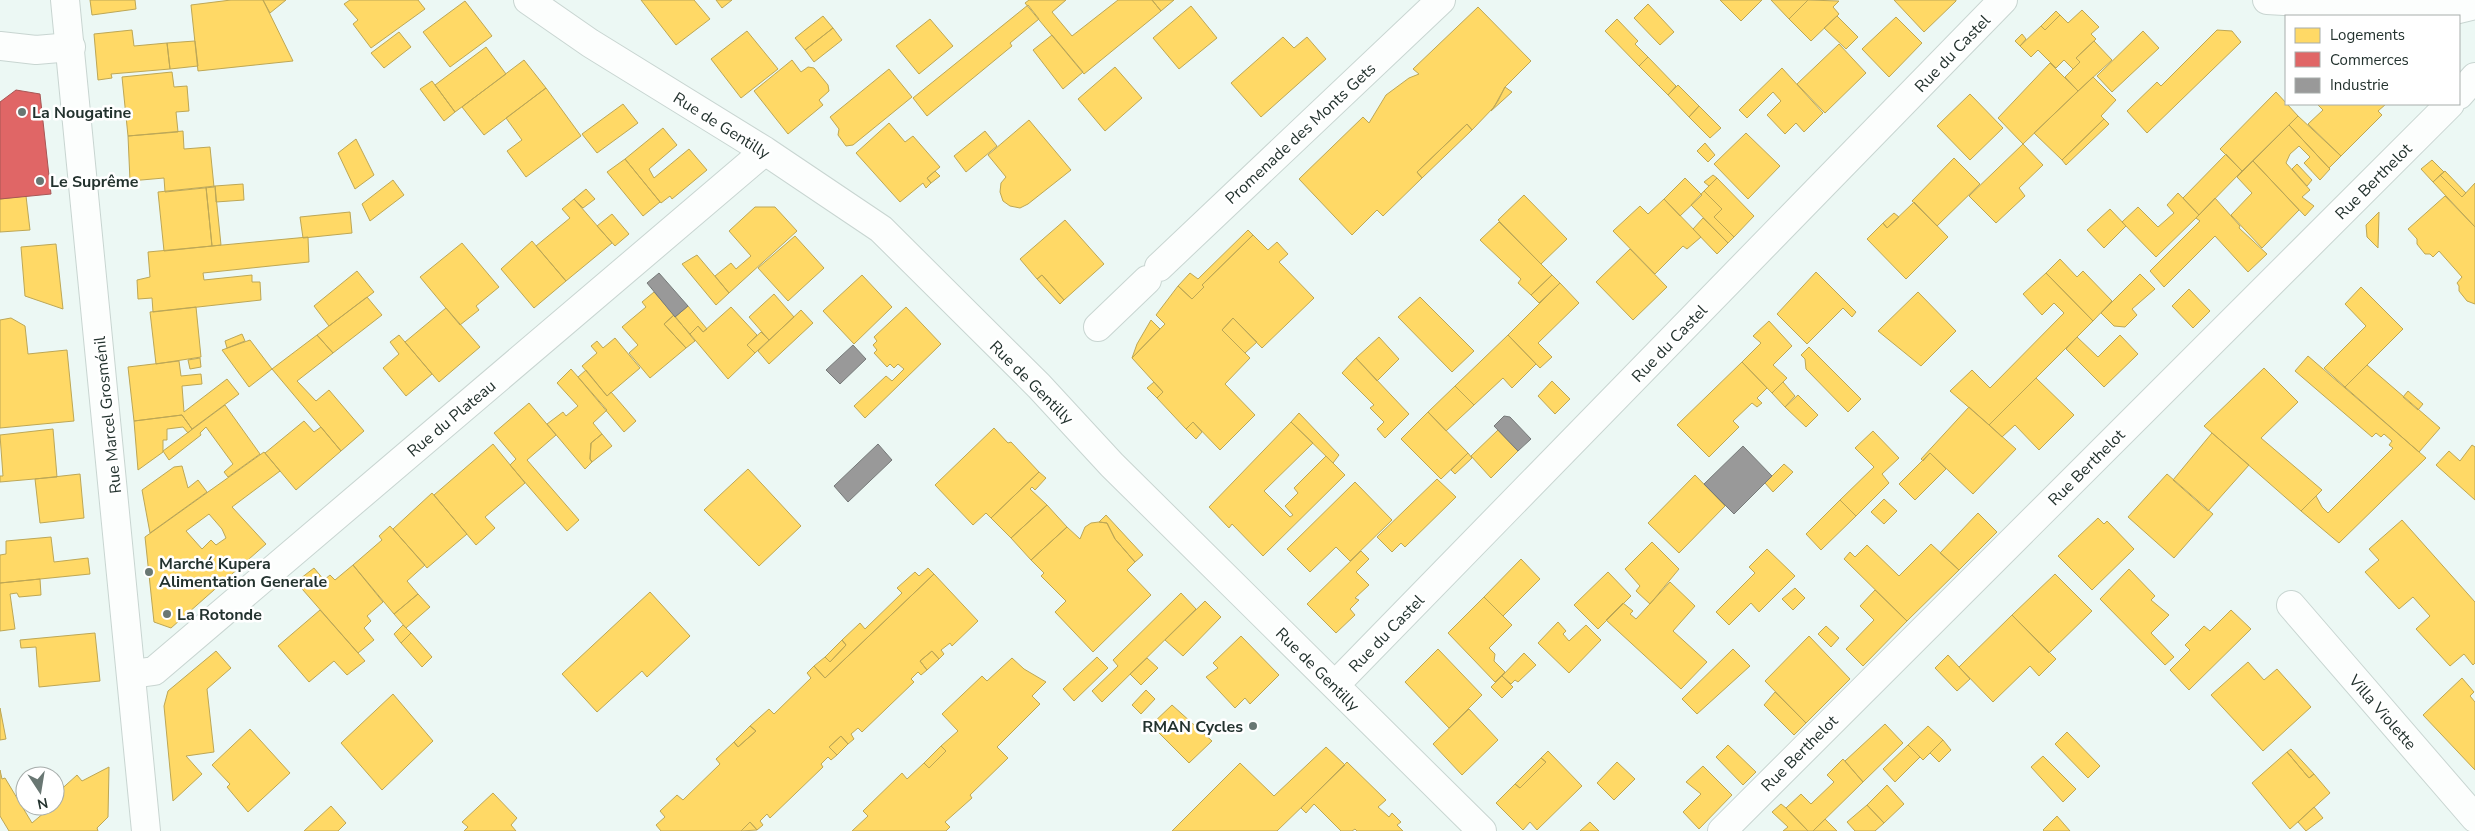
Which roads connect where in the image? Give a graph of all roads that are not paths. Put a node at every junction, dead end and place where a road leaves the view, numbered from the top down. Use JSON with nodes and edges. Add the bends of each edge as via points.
{"nodes":[{"id":1,"x":65,"y":0,"type":"edge"},
{"id":2,"x":528,"y":0,"type":"edge"},
{"id":3,"x":1441,"y":0,"type":"edge"},
{"id":4,"x":2003,"y":0,"type":"edge"},
{"id":5,"x":2267,"y":0,"type":"edge"},
{"id":6,"x":2475,"y":5,"type":"edge"},
{"id":7,"x":0,"y":46,"type":"edge"},
{"id":8,"x":71,"y":47,"type":"junction"},
{"id":9,"x":2452,"y":105,"type":"edge"},
{"id":10,"x":765,"y":151,"type":"junction"},
{"id":11,"x":1098,"y":327,"type":"dead end"},
{"id":12,"x":2291,"y":605,"type":"dead end"},
{"id":13,"x":132,"y":674,"type":"junction"},
{"id":14,"x":1335,"y":686,"type":"junction"},
{"id":15,"x":2475,"y":818,"type":"edge"},
{"id":16,"x":1479,"y":830,"type":"edge"},
{"id":17,"x":146,"y":831,"type":"edge"},
{"id":18,"x":1722,"y":831,"type":"edge"}],
"edges":[{"from":1,"to":8,"type":"street","name":"Rue Marcel Grosménil"},
{"from":2,"to":10,"type":"street","name":"Rue de Gentilly","via":[[590,43]]},
{"from":3,"to":11,"type":"street","name":"Promenade des Monts Gets"},
{"from":4,"to":14,"type":"street","name":"Rue du Castel"},
{"from":5,"to":6,"type":"street","via":[[2432,10],[2455,10]]},
{"from":7,"to":8,"type":"street","via":[[36,50]]},
{"from":8,"to":13,"type":"street","name":"Rue Marcel Grosménil"},
{"from":9,"to":18,"type":"street","name":"Rue Berthelot"},
{"from":10,"to":13,"type":"street","name":"Rue du Plateau","via":[[164,663],[154,671]]},
{"from":10,"to":14,"type":"street","name":"Rue de Gentilly","via":[[881,229]]},
{"from":12,"to":15,"type":"street","name":"Villa Violette"},
{"from":13,"to":17,"type":"street","name":"Rue Marcel Grosménil"},
{"from":14,"to":16,"type":"street","name":"Rue de Gentilly"}]}
